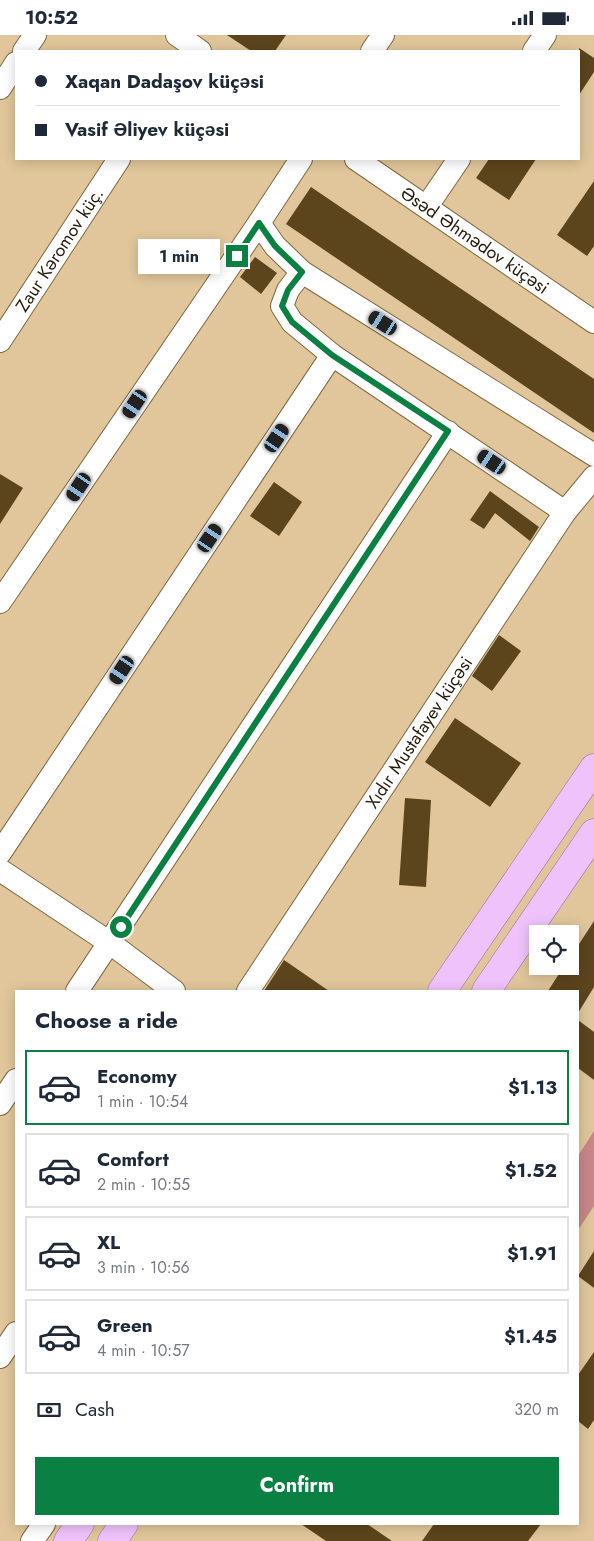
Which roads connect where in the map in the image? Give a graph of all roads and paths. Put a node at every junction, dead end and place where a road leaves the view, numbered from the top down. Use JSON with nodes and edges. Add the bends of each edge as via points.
{"nodes":[{"id":1,"x":35,"y":35,"type":"edge"},
{"id":2,"x":383,"y":35,"type":"edge"},
{"id":3,"x":545,"y":35,"type":"edge"},
{"id":4,"x":25,"y":50,"type":"edge"},
{"id":5,"x":373,"y":50,"type":"edge"},
{"id":6,"x":535,"y":50,"type":"edge"},
{"id":7,"x":15,"y":65,"type":"edge"},
{"id":8,"x":0,"y":88,"type":"edge"},
{"id":9,"x":118,"y":160,"type":"edge"},
{"id":10,"x":300,"y":160,"type":"edge"},
{"id":11,"x":357,"y":160,"type":"edge"},
{"id":12,"x":458,"y":160,"type":"edge"},
{"id":13,"x":426,"y":206,"type":"junction"},
{"id":14,"x":259,"y":223,"type":"junction"},
{"id":15,"x":302,"y":272,"type":"junction"},
{"id":16,"x":594,"y":321,"type":"edge"},
{"id":17,"x":0,"y":341,"type":"edge"},
{"id":18,"x":332,"y":355,"type":"junction"},
{"id":19,"x":448,"y":431,"type":"junction"},
{"id":20,"x":594,"y":455,"type":"edge"},
{"id":21,"x":594,"y":477,"type":"edge"},
{"id":22,"x":565,"y":512,"type":"junction"},
{"id":23,"x":0,"y":602,"type":"edge"},
{"id":24,"x":594,"y":768,"type":"edge"},
{"id":25,"x":594,"y":833,"type":"edge"},
{"id":26,"x":540,"y":848,"type":"junction"},
{"id":27,"x":0,"y":853,"type":"edge"},
{"id":28,"x":570,"y":868,"type":"junction"},
{"id":29,"x":0,"y":870,"type":"edge"},
{"id":30,"x":110,"y":943,"type":"junction"},
{"id":31,"x":78,"y":990,"type":"edge"},
{"id":32,"x":173,"y":990,"type":"edge"},
{"id":33,"x":249,"y":990,"type":"edge"},
{"id":34,"x":443,"y":990,"type":"edge"},
{"id":35,"x":487,"y":990,"type":"edge"},
{"id":36,"x":15,"y":1082,"type":"edge"},
{"id":37,"x":0,"y":1104,"type":"edge"},
{"id":38,"x":15,"y":1334,"type":"edge"},
{"id":39,"x":0,"y":1357,"type":"edge"},
{"id":40,"x":43,"y":1525,"type":"edge"},
{"id":41,"x":79,"y":1525,"type":"edge"},
{"id":42,"x":123,"y":1525,"type":"edge"},
{"id":43,"x":32,"y":1541,"type":"edge"},
{"id":44,"x":68,"y":1541,"type":"edge"},
{"id":45,"x":112,"y":1541,"type":"edge"}],
"edges":[{"from":1,"to":4,"type":"street"},
{"from":2,"to":5,"type":"street"},
{"from":3,"to":6,"type":"street"},
{"from":7,"to":8,"type":"street"},
{"from":9,"to":17,"type":"street","name":"Zaur Kəromov küç."},
{"from":10,"to":14,"type":"street"},
{"from":11,"to":13,"type":"street","name":"Əsəd Əhmədov küçəsi"},
{"from":12,"to":13,"type":"street"},
{"from":13,"to":16,"type":"street","name":"Əsəd Əhmədov küçəsi"},
{"from":14,"to":15,"type":"street","via":[[275,246]]},
{"from":14,"to":23,"type":"street"},
{"from":15,"to":18,"type":"street","via":[[288,290],[282,306],[292,322]]},
{"from":15,"to":20,"type":"street"},
{"from":18,"to":19,"type":"street"},
{"from":18,"to":27,"type":"street"},
{"from":19,"to":22,"type":"street"},
{"from":19,"to":30,"type":"street"},
{"from":21,"to":22,"type":"street","name":"Xıdır Mustafayev küçəsi"},
{"from":22,"to":33,"type":"street","name":"Xıdır Mustafayev küçəsi"},
{"from":24,"to":26,"type":"main road"},
{"from":25,"to":28,"type":"main road"},
{"from":26,"to":28,"type":"main road"},
{"from":26,"to":34,"type":"main road"},
{"from":28,"to":35,"type":"main road"},
{"from":29,"to":30,"type":"street"},
{"from":30,"to":31,"type":"street"},
{"from":30,"to":32,"type":"street"},
{"from":36,"to":37,"type":"street"},
{"from":38,"to":39,"type":"street"},
{"from":40,"to":43,"type":"street"},
{"from":41,"to":44,"type":"main road"},
{"from":42,"to":45,"type":"main road"}]}
